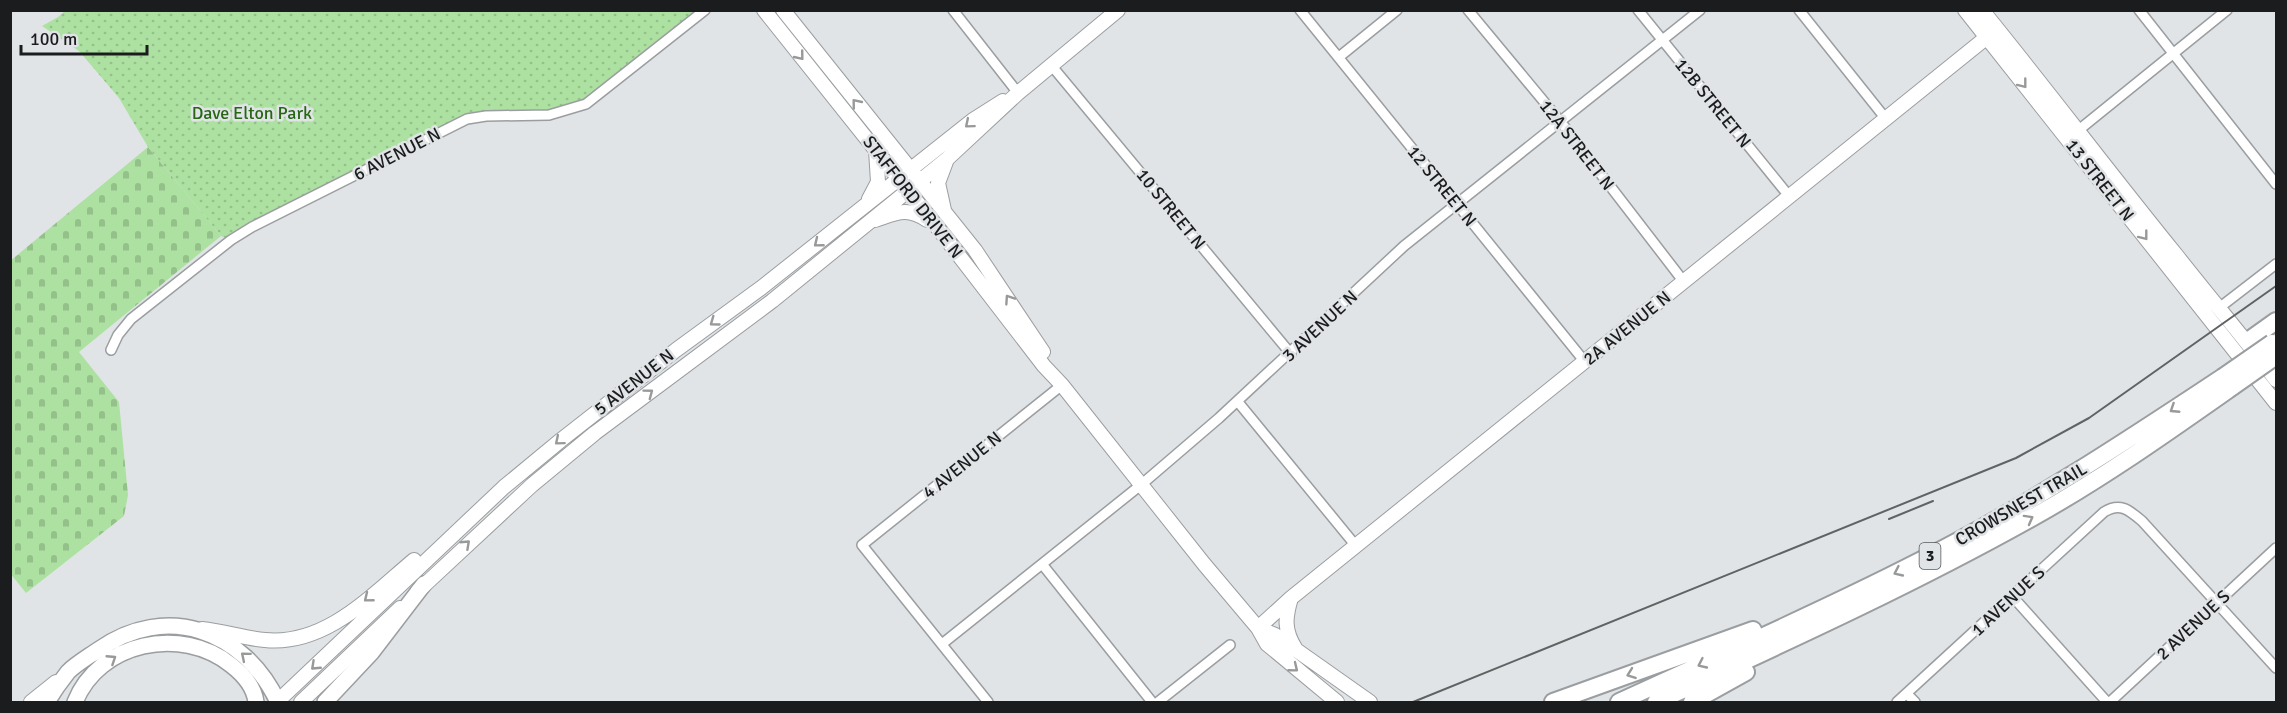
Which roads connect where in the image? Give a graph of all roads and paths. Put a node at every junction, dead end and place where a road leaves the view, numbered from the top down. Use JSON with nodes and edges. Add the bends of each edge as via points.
{"nodes":[{"id":1,"x":705,"y":10,"type":"edge"},
{"id":2,"x":764,"y":10,"type":"edge"},
{"id":3,"x":783,"y":10,"type":"edge"},
{"id":4,"x":953,"y":10,"type":"edge"},
{"id":5,"x":1118,"y":10,"type":"edge"},
{"id":6,"x":1300,"y":10,"type":"edge"},
{"id":7,"x":1397,"y":10,"type":"edge"},
{"id":8,"x":1468,"y":10,"type":"edge"},
{"id":9,"x":1638,"y":10,"type":"edge"},
{"id":10,"x":1700,"y":10,"type":"edge"},
{"id":11,"x":1799,"y":10,"type":"edge"},
{"id":12,"x":1965,"y":10,"type":"edge"},
{"id":13,"x":1982,"y":10,"type":"edge"},
{"id":14,"x":2139,"y":10,"type":"edge"},
{"id":15,"x":2227,"y":10,"type":"edge"},
{"id":16,"x":1992,"y":33,"type":"junction"},
{"id":17,"x":1662,"y":41,"type":"junction"},
{"id":18,"x":2174,"y":54,"type":"junction"},
{"id":19,"x":1339,"y":57,"type":"junction"},
{"id":20,"x":1052,"y":65,"type":"junction"},
{"id":21,"x":1018,"y":93,"type":"junction"},
{"id":22,"x":1886,"y":119,"type":"junction"},
{"id":23,"x":1560,"y":121,"type":"junction"},
{"id":24,"x":2079,"y":130,"type":"junction"},
{"id":25,"x":2067,"y":139,"type":"junction"},
{"id":26,"x":876,"y":150,"type":"junction"},
{"id":27,"x":947,"y":159,"type":"junction"},
{"id":28,"x":904,"y":174,"type":"junction"},
{"id":29,"x":919,"y":181,"type":"junction"},
{"id":30,"x":2277,"y":184,"type":"edge"},
{"id":31,"x":908,"y":190,"type":"junction"},
{"id":32,"x":1789,"y":196,"type":"junction"},
{"id":33,"x":1456,"y":204,"type":"junction"},
{"id":34,"x":864,"y":206,"type":"junction"},
{"id":35,"x":944,"y":212,"type":"junction"},
{"id":36,"x":867,"y":222,"type":"junction"},
{"id":37,"x":937,"y":227,"type":"junction"},
{"id":38,"x":2277,"y":264,"type":"edge"},
{"id":39,"x":1684,"y":282,"type":"junction"},
{"id":40,"x":2219,"y":308,"type":"junction"},
{"id":41,"x":2277,"y":321,"type":"edge"},
{"id":42,"x":2248,"y":341,"type":"junction"},
{"id":43,"x":2275,"y":346,"type":"edge"},
{"id":44,"x":111,"y":350,"type":"dead end"},
{"id":45,"x":1291,"y":354,"type":"junction"},
{"id":46,"x":1585,"y":362,"type":"junction"},
{"id":47,"x":2277,"y":380,"type":"edge"},
{"id":48,"x":2228,"y":382,"type":"junction"},
{"id":49,"x":1062,"y":385,"type":"junction"},
{"id":50,"x":1238,"y":402,"type":"junction"},
{"id":51,"x":2277,"y":403,"type":"edge"},
{"id":52,"x":1142,"y":484,"type":"junction"},
{"id":53,"x":449,"y":538,"type":"junction"},
{"id":54,"x":1356,"y":546,"type":"junction"},
{"id":55,"x":2277,"y":548,"type":"edge"},
{"id":56,"x":1042,"y":564,"type":"junction"},
{"id":57,"x":424,"y":584,"type":"junction"},
{"id":58,"x":1844,"y":597,"type":"junction"},
{"id":59,"x":1883,"y":597,"type":"junction"},
{"id":60,"x":2013,"y":597,"type":"junction"},
{"id":61,"x":1291,"y":598,"type":"junction"},
{"id":62,"x":2217,"y":603,"type":"junction"},
{"id":63,"x":1258,"y":628,"type":"junction"},
{"id":64,"x":196,"y":629,"type":"junction"},
{"id":65,"x":942,"y":644,"type":"junction"},
{"id":66,"x":1230,"y":645,"type":"dead end"},
{"id":67,"x":1296,"y":650,"type":"junction"},
{"id":68,"x":2277,"y":668,"type":"edge"},
{"id":69,"x":69,"y":671,"type":"junction"},
{"id":70,"x":1907,"y":693,"type":"junction"},
{"id":71,"x":1366,"y":699,"type":"edge"},
{"id":72,"x":31,"y":702,"type":"edge"},
{"id":73,"x":47,"y":702,"type":"edge"},
{"id":74,"x":75,"y":702,"type":"edge"},
{"id":75,"x":256,"y":702,"type":"edge"},
{"id":76,"x":277,"y":702,"type":"edge"},
{"id":77,"x":301,"y":702,"type":"edge"},
{"id":78,"x":325,"y":702,"type":"edge"},
{"id":79,"x":988,"y":702,"type":"edge"},
{"id":80,"x":1152,"y":702,"type":"edge"},
{"id":81,"x":1158,"y":702,"type":"edge"},
{"id":82,"x":1336,"y":702,"type":"edge"},
{"id":83,"x":1553,"y":702,"type":"edge"},
{"id":84,"x":1619,"y":702,"type":"edge"},
{"id":85,"x":1656,"y":702,"type":"edge"},
{"id":86,"x":1692,"y":702,"type":"edge"},
{"id":87,"x":1897,"y":702,"type":"edge"},
{"id":88,"x":1915,"y":702,"type":"edge"},
{"id":89,"x":2108,"y":702,"type":"edge"}],
"edges":[{"from":1,"to":44,"type":"street","name":"6 AVENUE N","via":[[586,104],[549,115],[466,119],[252,227],[140,311],[125,326]]},
{"from":2,"to":26,"type":"main road","name":"STAFFORD DRIVE N","one_way":true},
{"from":28,"to":3,"type":"main road","name":"STAFFORD DRIVE N","one_way":true},
{"from":4,"to":21,"type":"street"},
{"from":5,"to":20,"type":"main road","name":"5 AVENUE N"},
{"from":6,"to":19,"type":"street","name":"12 STREET N"},
{"from":7,"to":19,"type":"street"},
{"from":8,"to":23,"type":"street","name":"12A STREET N"},
{"from":9,"to":17,"type":"street","name":"12B STREET N"},
{"from":10,"to":17,"type":"street","name":"3 AVENUE N"},
{"from":11,"to":22,"type":"street"},
{"from":12,"to":16,"type":"main road","name":"13 STREET N"},
{"from":13,"to":16,"type":"main road","name":"13 STREET N"},
{"from":14,"to":18,"type":"street"},
{"from":15,"to":18,"type":"street"},
{"from":16,"to":22,"type":"main road","name":"2A AVENUE N"},
{"from":16,"to":24,"type":"main road","name":"13 STREET N"},
{"from":16,"to":25,"type":"main road","name":"13 STREET N","one_way":true},
{"from":17,"to":23,"type":"street","name":"3 AVENUE N"},
{"from":17,"to":32,"type":"street","name":"12B STREET N"},
{"from":18,"to":24,"type":"street"},
{"from":18,"to":30,"type":"street"},
{"from":19,"to":33,"type":"street","name":"12 STREET N"},
{"from":20,"to":21,"type":"main road","name":"5 AVENUE N"},
{"from":20,"to":45,"type":"street","name":"10 STREET N"},
{"from":21,"to":27,"type":"main road","name":"5 AVENUE N"},
{"from":21,"to":28,"type":"main road","name":"5 AVENUE N","one_way":true,"via":[[979,116]]},
{"from":22,"to":32,"type":"main road","name":"2A AVENUE N"},
{"from":23,"to":33,"type":"street","name":"3 AVENUE N"},
{"from":23,"to":39,"type":"street","name":"12A STREET N"},
{"from":24,"to":25,"type":"street"},
{"from":24,"to":40,"type":"main road","name":"13 STREET N"},
{"from":25,"to":51,"type":"main road","name":"13 STREET N","one_way":true},
{"from":26,"to":28,"type":"main road","name":"STAFFORD DRIVE N"},
{"from":26,"to":34,"type":"main road","via":[[878,182]]},
{"from":27,"to":29,"type":"main road","name":"5 AVENUE N"},
{"from":27,"to":35,"type":"main road","via":[[938,183]]},
{"from":28,"to":29,"type":"main road","name":"STAFFORD DRIVE N"},
{"from":28,"to":31,"type":"main road","name":"STAFFORD DRIVE N"},
{"from":28,"to":34,"type":"main road","name":"5 AVENUE N"},
{"from":29,"to":31,"type":"main road","name":"5 AVENUE N"},
{"from":29,"to":35,"type":"main road","name":"STAFFORD DRIVE N"},
{"from":31,"to":36,"type":"main road","name":"5 AVENUE N"},
{"from":31,"to":37,"type":"main road","name":"STAFFORD DRIVE N"},
{"from":32,"to":39,"type":"main road","name":"2A AVENUE N"},
{"from":33,"to":45,"type":"street","name":"3 AVENUE N","via":[[1404,246]]},
{"from":33,"to":46,"type":"street","name":"12 STREET N"},
{"from":34,"to":53,"type":"main road","name":"5 AVENUE N","one_way":true,"via":[[620,392],[504,487]]},
{"from":49,"to":35,"type":"main road","name":"STAFFORD DRIVE N","one_way":true,"via":[[991,274]]},
{"from":36,"to":37,"type":"main road","via":[[910,211]]},
{"from":57,"to":36,"type":"main road","name":"5 AVENUE N","one_way":true,"via":[[595,433],[772,301]]},
{"from":37,"to":49,"type":"main road","name":"STAFFORD DRIVE N"},
{"from":38,"to":40,"type":"street"},
{"from":39,"to":46,"type":"main road","name":"2A AVENUE N"},
{"from":40,"to":42,"type":"main road","name":"13 STREET N"},
{"from":41,"to":42,"type":"highway"},
{"from":42,"to":47,"type":"main road","name":"13 STREET N"},
{"from":43,"to":48,"type":"highway","name":"CROWSNEST TRAIL","number":"3","bridge":true},
{"from":45,"to":50,"type":"street","name":"3 AVENUE N"},
{"from":46,"to":54,"type":"main road","name":"2A AVENUE N"},
{"from":48,"to":58,"type":"highway","name":"CROWSNEST TRAIL","number":"3","one_way":true,"via":[[2028,502]]},
{"from":59,"to":48,"type":"highway","name":"CROWSNEST TRAIL","number":"3","one_way":true,"via":[[2088,485]]},
{"from":49,"to":52,"type":"main road","name":"STAFFORD DRIVE N"},
{"from":49,"to":65,"type":"street","name":"4 AVENUE N","via":[[862,545]]},
{"from":50,"to":52,"type":"street","name":"3 AVENUE N"},
{"from":50,"to":54,"type":"street"},
{"from":52,"to":56,"type":"street","name":"3 AVENUE N"},
{"from":52,"to":63,"type":"main road","name":"STAFFORD DRIVE N"},
{"from":53,"to":64,"type":"main road","one_way":true,"via":[[415,559],[334,624],[314,634],[266,640]]},
{"from":53,"to":76,"type":"main road","name":"5 AVENUE N","one_way":true},
{"from":54,"to":61,"type":"main road","name":"2A AVENUE N"},
{"from":55,"to":62,"type":"street","name":"2 AVENUE S"},
{"from":56,"to":65,"type":"street","name":"3 AVENUE N"},
{"from":56,"to":80,"type":"street"},
{"from":57,"to":77,"type":"main road","name":"5 AVENUE N"},
{"from":57,"to":78,"type":"main road","via":[[372,652]]},
{"from":58,"to":83,"type":"highway","one_way":true},
{"from":58,"to":84,"type":"highway","name":"CROWSNEST TRAIL","number":"3","one_way":true},
{"from":59,"to":85,"type":"highway","name":"CROWSNEST TRAIL","number":"3"},
{"from":59,"to":86,"type":"highway"},
{"from":60,"to":62,"type":"street","name":"1 AVENUE S","via":[[2104,512],[2122,506],[2142,521]]},
{"from":60,"to":70,"type":"street","name":"1 AVENUE S"},
{"from":60,"to":89,"type":"street"},
{"from":61,"to":63,"type":"main road","name":"2A AVENUE N"},
{"from":61,"to":67,"type":"main road","via":[[1286,629]]},
{"from":62,"to":68,"type":"street"},
{"from":62,"to":89,"type":"street","name":"2 AVENUE S"},
{"from":63,"to":67,"type":"main road","name":"STAFFORD DRIVE N"},
{"from":63,"to":82,"type":"main road","name":"STAFFORD DRIVE N","one_way":true,"via":[[1274,651]]},
{"from":64,"to":69,"type":"main road","via":[[159,626],[123,635]]},
{"from":76,"to":64,"type":"main road","one_way":true,"via":[[260,671],[244,654]]},
{"from":65,"to":79,"type":"street"},
{"from":66,"to":81,"type":"street"},
{"from":67,"to":71,"type":"main road","name":"STAFFORD DRIVE N"},
{"from":69,"to":72,"type":"main road"},
{"from":69,"to":73,"type":"main road"},
{"from":70,"to":87,"type":"street","name":"1 AVENUE S"},
{"from":70,"to":88,"type":"street"},
{"from":74,"to":75,"type":"main road","one_way":true,"via":[[90,676],[119,654],[155,643],[194,646],[224,659],[250,683]]}]}
